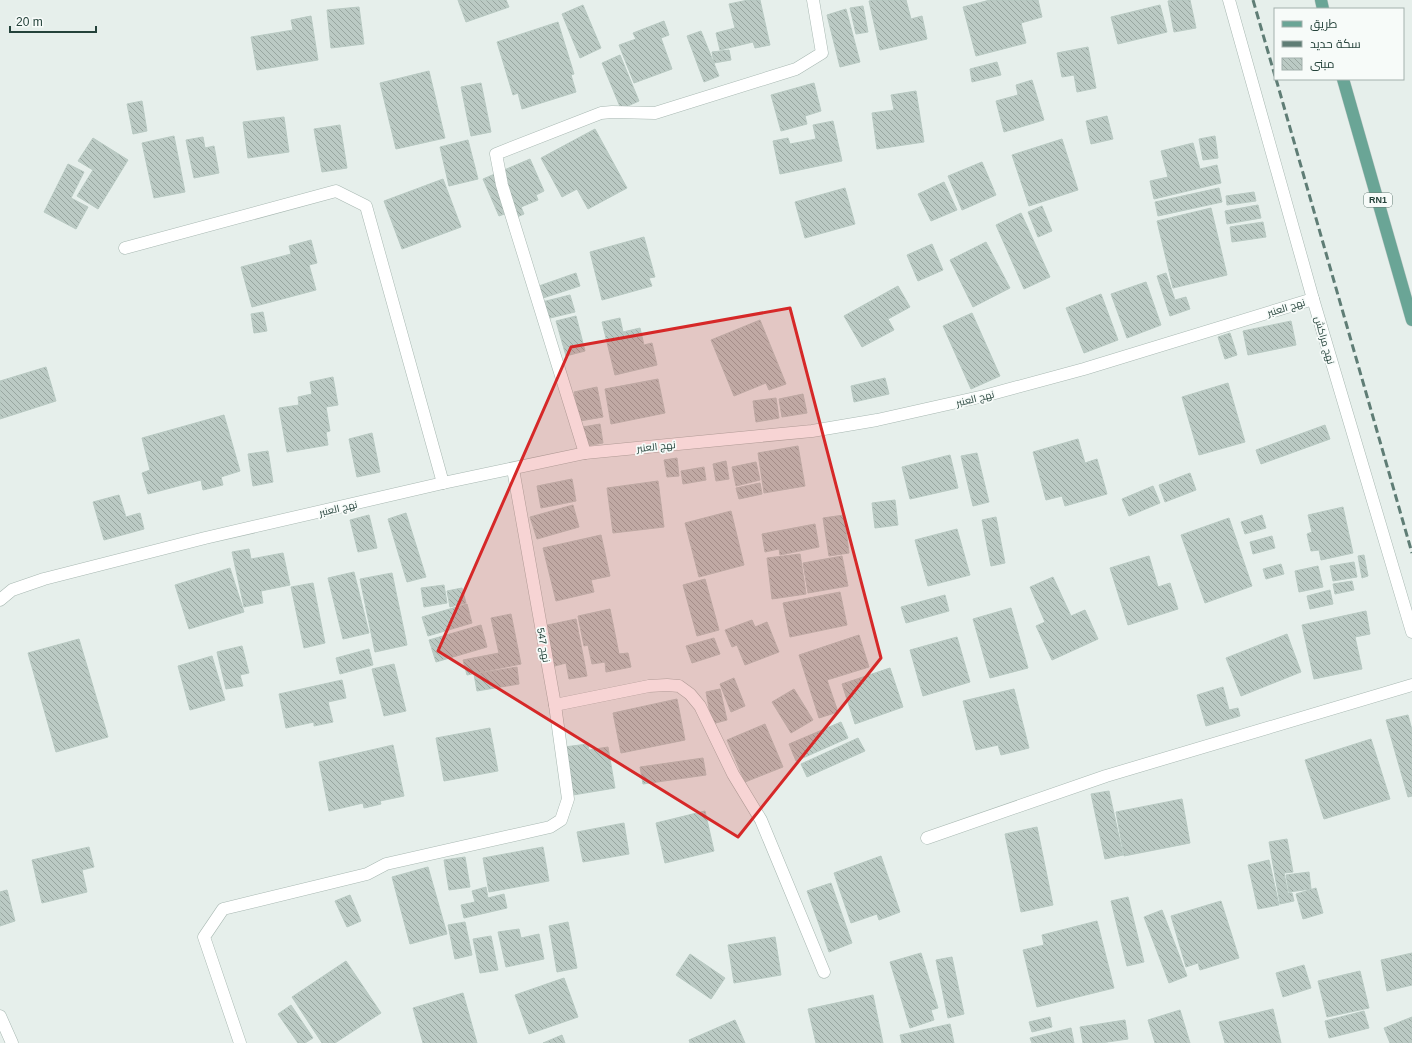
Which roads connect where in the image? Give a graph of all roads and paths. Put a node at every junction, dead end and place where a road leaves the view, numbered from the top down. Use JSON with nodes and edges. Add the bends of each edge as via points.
{"nodes":[{"id":1,"x":813,"y":0,"type":"edge"},
{"id":2,"x":1229,"y":0,"type":"edge"},
{"id":3,"x":1343,"y":80,"type":"edge"},
{"id":4,"x":125,"y":248,"type":"dead end"},
{"id":5,"x":1313,"y":299,"type":"junction"},
{"id":6,"x":1411,"y":316,"type":"edge"},
{"id":7,"x":585,"y":453,"type":"junction"},
{"id":8,"x":513,"y":469,"type":"junction"},
{"id":9,"x":443,"y":483,"type":"junction"},
{"id":10,"x":0,"y":600,"type":"edge"},
{"id":11,"x":1412,"y":632,"type":"edge"},
{"id":12,"x":1412,"y":685,"type":"edge"},
{"id":13,"x":555,"y":705,"type":"junction"},
{"id":14,"x":927,"y":838,"type":"dead end"},
{"id":15,"x":824,"y":972,"type":"dead end"},
{"id":16,"x":0,"y":1016,"type":"edge"},
{"id":17,"x":12,"y":1043,"type":"edge"},
{"id":18,"x":240,"y":1043,"type":"edge"}],
"edges":[{"from":1,"to":7,"type":"street","via":[[822,53],[796,69],[655,113],[601,113],[496,154],[502,185]]},
{"from":2,"to":5,"type":"street","name":"نهج مراكش"},
{"from":3,"to":6,"type":"main road","number":"RN1"},
{"from":4,"to":9,"type":"street","via":[[336,191],[366,206]]},
{"from":5,"to":7,"type":"street","name":"نهج العنبر","via":[[1084,369],[984,396],[877,420],[812,431]]},
{"from":5,"to":11,"type":"street","name":"نهج مراكش"},
{"from":7,"to":8,"type":"street","name":"نهج العنبر"},
{"from":8,"to":9,"type":"street","name":"نهج العنبر"},
{"from":8,"to":13,"type":"street","name":"نهج 547"},
{"from":9,"to":10,"type":"street","name":"نهج العنبر","via":[[205,538],[44,579],[12,590]]},
{"from":12,"to":14,"type":"street","via":[[1106,776]]},
{"from":13,"to":15,"type":"street","via":[[650,686],[679,686],[690,694],[700,706],[733,774],[761,820]]},
{"from":13,"to":18,"type":"street","name":"نهج 547","via":[[568,799],[561,820],[550,827],[386,864],[367,874],[223,909],[204,937]]},
{"from":16,"to":17,"type":"street"}]}
